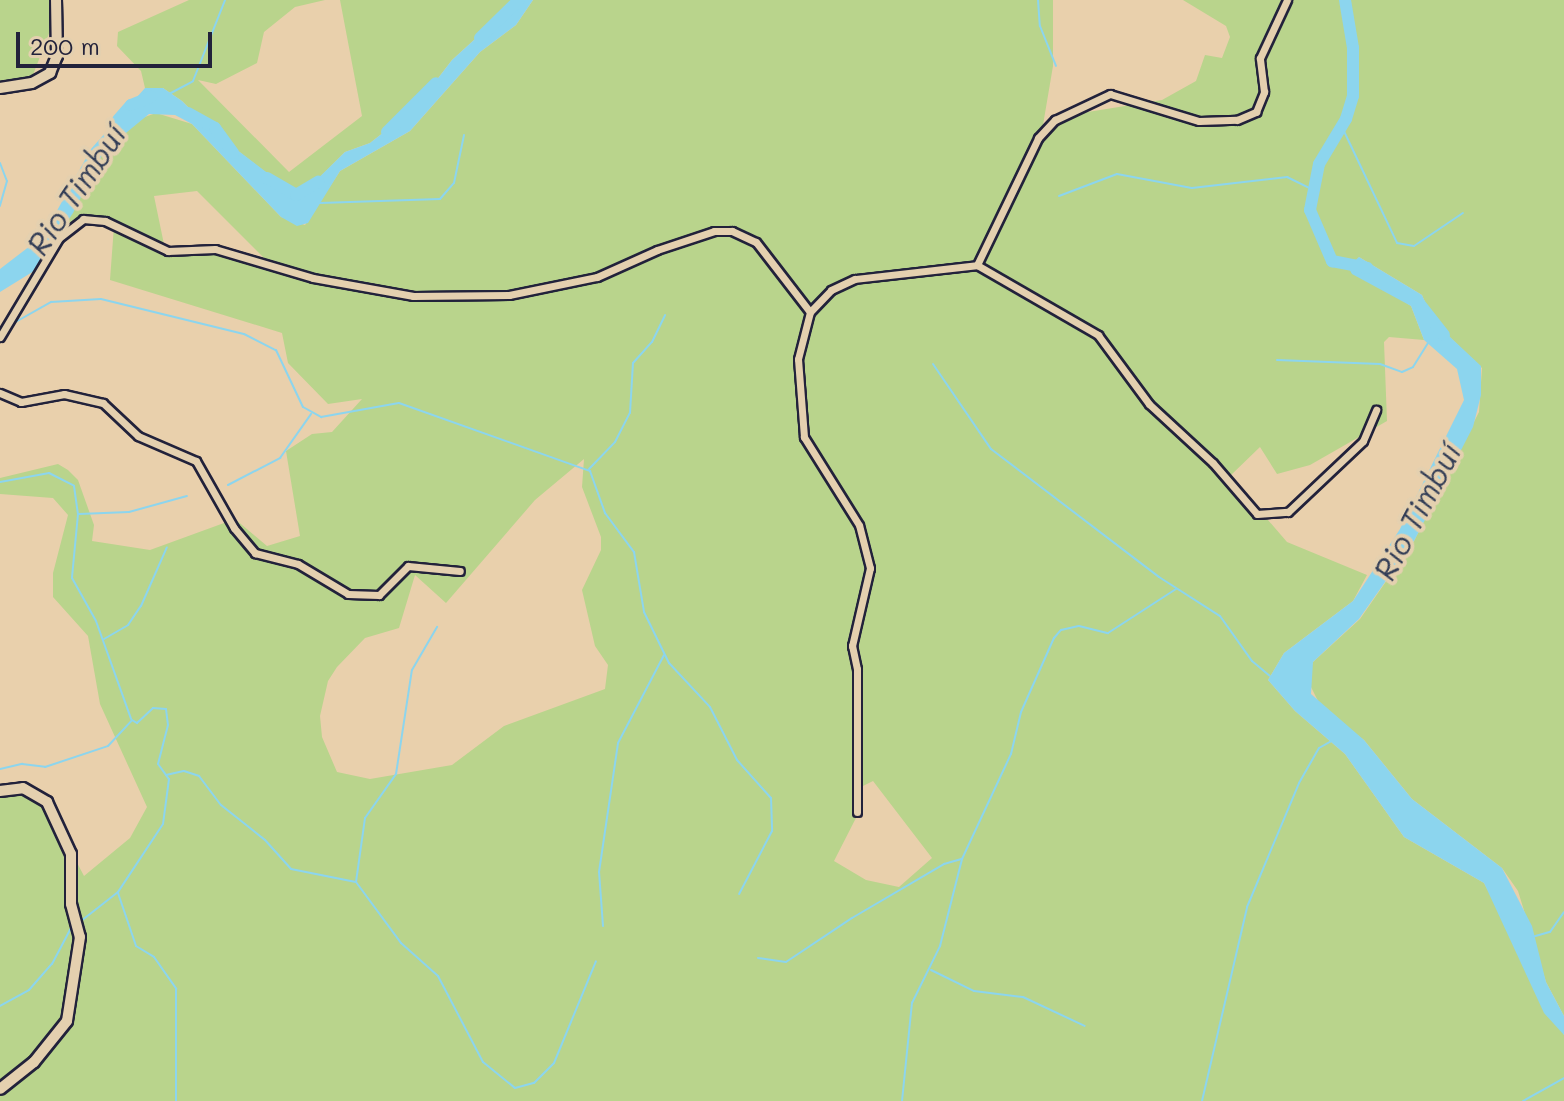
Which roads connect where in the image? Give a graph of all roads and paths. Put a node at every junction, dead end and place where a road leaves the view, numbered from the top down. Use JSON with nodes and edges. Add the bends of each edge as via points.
{"nodes":[{"id":1,"x":56,"y":0,"type":"edge"},
{"id":2,"x":1287,"y":0,"type":"edge"},
{"id":3,"x":0,"y":88,"type":"edge"},
{"id":4,"x":977,"y":265,"type":"junction"},
{"id":5,"x":810,"y":312,"type":"junction"},
{"id":6,"x":0,"y":337,"type":"edge"},
{"id":7,"x":0,"y":393,"type":"edge"},
{"id":8,"x":1376,"y":410,"type":"dead end"},
{"id":9,"x":460,"y":571,"type":"dead end"},
{"id":10,"x":0,"y":791,"type":"edge"},
{"id":11,"x":857,"y":812,"type":"dead end"},
{"id":12,"x":0,"y":1089,"type":"edge"}],
"edges":[{"from":1,"to":3,"type":"street","via":[[57,56],[50,73],[32,83]]},
{"from":2,"to":4,"type":"street","via":[[1260,58],[1264,92],[1256,112],[1237,120],[1199,121],[1117,93],[1055,120],[1029,152]]},
{"from":4,"to":5,"type":"street","via":[[855,279],[831,290]]},
{"from":4,"to":8,"type":"street","via":[[1098,335],[1149,404],[1199,448],[1257,514],[1288,512],[1363,441]]},
{"from":5,"to":6,"type":"street","via":[[756,242],[732,231],[714,231],[657,250],[597,277],[509,295],[413,296],[313,278],[215,249],[168,251],[105,221],[83,219],[64,230]]},
{"from":5,"to":11,"type":"street","via":[[798,359],[804,437],[859,525],[870,568],[852,646],[857,669]]},
{"from":7,"to":9,"type":"street","via":[[21,402],[64,394],[103,403],[138,436],[196,461],[234,528],[255,553],[298,564],[358,597],[379,595],[408,566]]},
{"from":10,"to":12,"type":"street","via":[[23,788],[47,802],[71,854],[71,904],[80,937],[67,1021],[34,1062]]}]}
